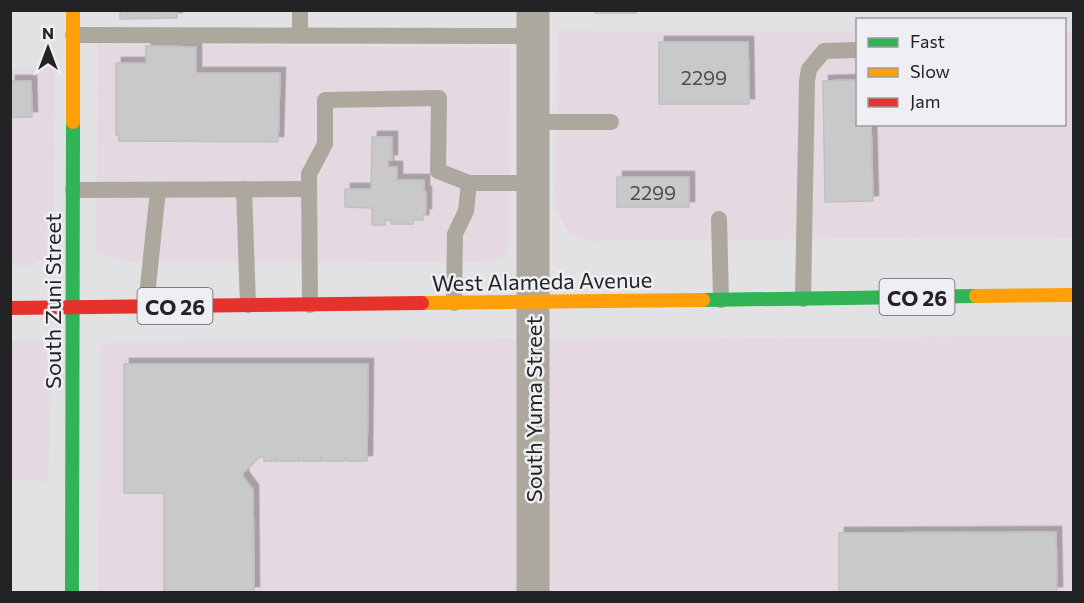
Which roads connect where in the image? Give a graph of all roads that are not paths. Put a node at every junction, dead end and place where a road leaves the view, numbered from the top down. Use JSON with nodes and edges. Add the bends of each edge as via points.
{"nodes":[{"id":1,"x":74,"y":10,"type":"edge"},
{"id":2,"x":300,"y":10,"type":"edge"},
{"id":3,"x":533,"y":23,"type":"edge"},
{"id":4,"x":73,"y":35,"type":"junction"},
{"id":5,"x":300,"y":35,"type":"junction"},
{"id":6,"x":856,"y":50,"type":"edge"},
{"id":7,"x":533,"y":122,"type":"junction"},
{"id":8,"x":611,"y":122,"type":"dead end"},
{"id":9,"x":469,"y":183,"type":"junction"},
{"id":10,"x":533,"y":183,"type":"junction"},
{"id":11,"x":244,"y":189,"type":"junction"},
{"id":12,"x":309,"y":189,"type":"junction"},
{"id":13,"x":73,"y":190,"type":"junction"},
{"id":14,"x":158,"y":190,"type":"junction"},
{"id":15,"x":719,"y":219,"type":"dead end"},
{"id":16,"x":1074,"y":295,"type":"edge"},
{"id":17,"x":803,"y":299,"type":"junction"},
{"id":18,"x":721,"y":300,"type":"junction"},
{"id":19,"x":453,"y":303,"type":"junction"},
{"id":20,"x":533,"y":303,"type":"junction"},
{"id":21,"x":248,"y":305,"type":"junction"},
{"id":22,"x":310,"y":305,"type":"junction"},
{"id":23,"x":146,"y":306,"type":"junction"},
{"id":24,"x":73,"y":307,"type":"junction"},
{"id":25,"x":10,"y":308,"type":"edge"},
{"id":26,"x":72,"y":592,"type":"edge"},
{"id":27,"x":533,"y":592,"type":"edge"}],
"edges":[{"from":1,"to":4,"type":"main road","name":"South Zuni Street"},
{"from":2,"to":5,"type":"lane"},
{"from":3,"to":5,"type":"lane"},
{"from":3,"to":7,"type":"street","name":"South Yuma Street"},
{"from":4,"to":5,"type":"lane"},
{"from":4,"to":13,"type":"main road","name":"South Zuni Street"},
{"from":6,"to":17,"type":"lane","via":[[824,51],[809,69]]},
{"from":7,"to":8,"type":"lane"},
{"from":7,"to":10,"type":"street","name":"South Yuma Street"},
{"from":9,"to":10,"type":"lane"},
{"from":9,"to":12,"type":"lane","via":[[438,171],[439,98],[325,100],[325,144],[309,174]]},
{"from":9,"to":19,"type":"lane","via":[[466,211],[455,234]]},
{"from":10,"to":20,"type":"street","name":"South Yuma Street"},
{"from":11,"to":12,"type":"lane"},
{"from":11,"to":14,"type":"lane"},
{"from":11,"to":21,"type":"lane"},
{"from":12,"to":22,"type":"lane"},
{"from":13,"to":14,"type":"lane"},
{"from":13,"to":24,"type":"main road","name":"South Zuni Street"},
{"from":14,"to":23,"type":"lane"},
{"from":15,"to":18,"type":"lane"},
{"from":16,"to":17,"type":"main road","name":"West Alameda Avenue","number":"CO 26"},
{"from":17,"to":18,"type":"main road","name":"West Alameda Avenue","number":"CO 26"},
{"from":18,"to":20,"type":"main road","name":"West Alameda Avenue","number":"CO 26"},
{"from":19,"to":20,"type":"main road","name":"West Alameda Avenue","number":"CO 26"},
{"from":19,"to":22,"type":"main road","name":"West Alameda Avenue","number":"CO 26"},
{"from":20,"to":27,"type":"street","name":"South Yuma Street"},
{"from":21,"to":22,"type":"main road","name":"West Alameda Avenue","number":"CO 26"},
{"from":21,"to":23,"type":"main road","name":"West Alameda Avenue","number":"CO 26"},
{"from":23,"to":24,"type":"main road","name":"West Alameda Avenue","number":"CO 26"},
{"from":24,"to":25,"type":"main road","name":"West Alameda Avenue","number":"CO 26"},
{"from":24,"to":26,"type":"main road","name":"South Zuni Street"}]}
